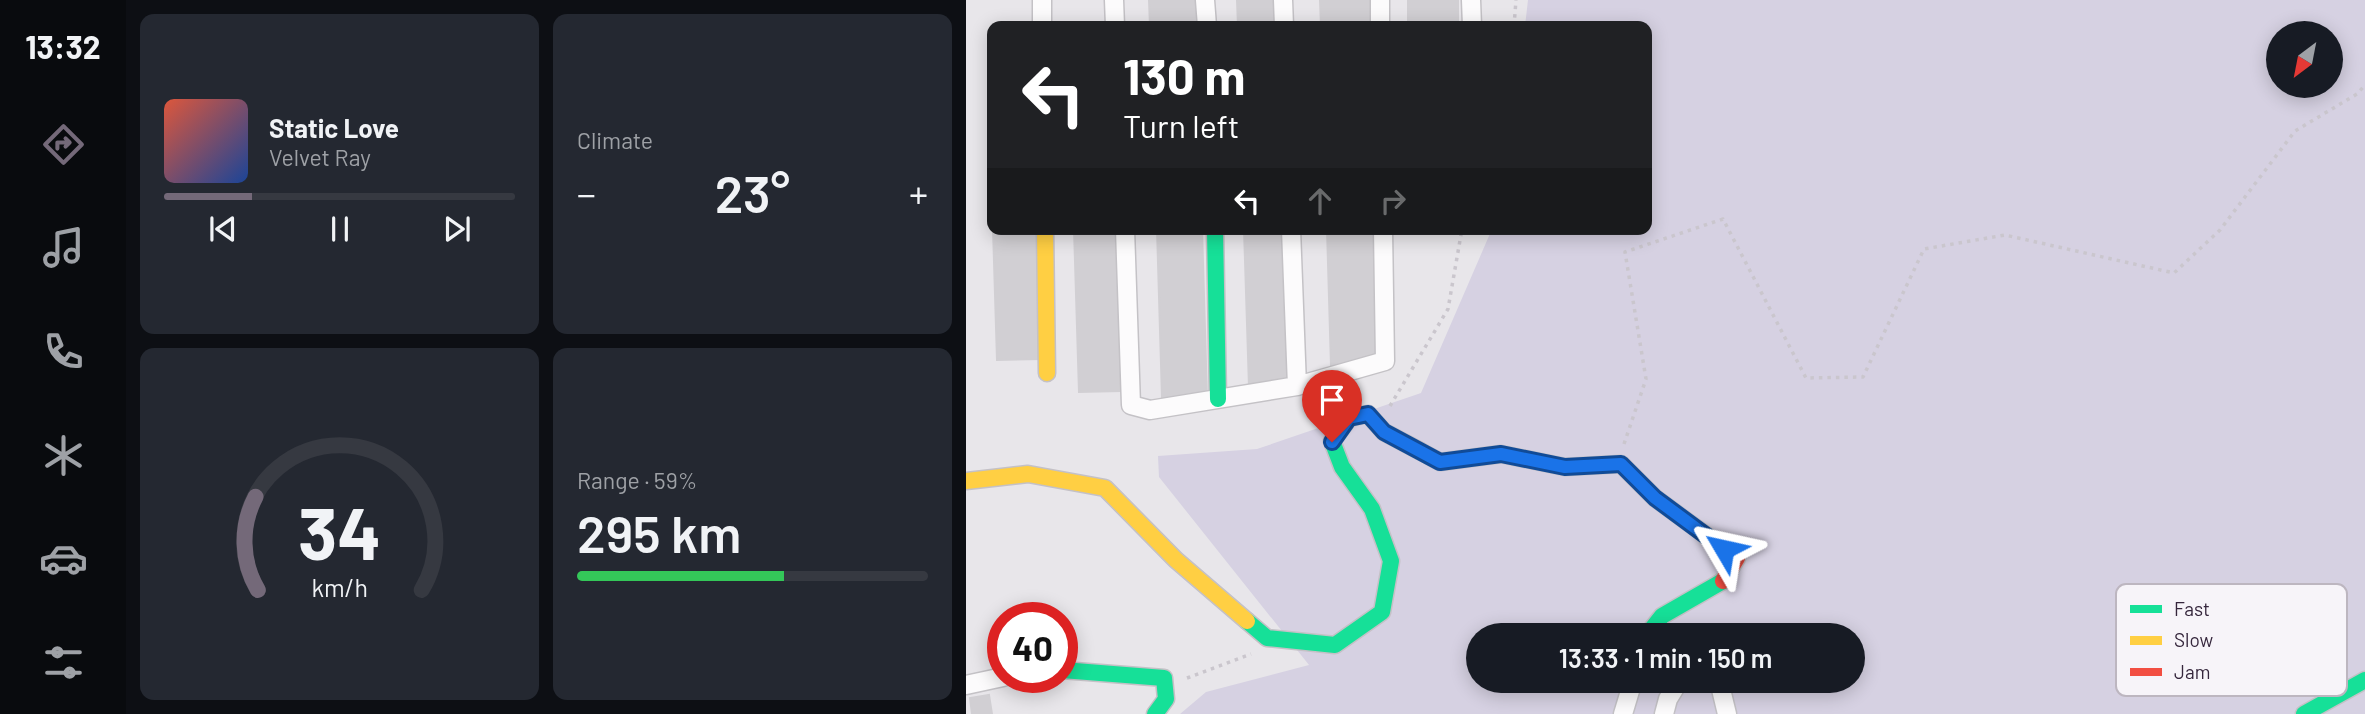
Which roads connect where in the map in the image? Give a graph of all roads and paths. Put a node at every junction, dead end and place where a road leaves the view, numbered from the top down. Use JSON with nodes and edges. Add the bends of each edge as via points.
{"nodes":[{"id":1,"x":1042,"y":0,"type":"edge"},
{"id":2,"x":1114,"y":0,"type":"edge"},
{"id":3,"x":1205,"y":0,"type":"edge"},
{"id":4,"x":1283,"y":0,"type":"edge"},
{"id":5,"x":1380,"y":0,"type":"edge"},
{"id":6,"x":1471,"y":0,"type":"edge"},
{"id":7,"x":1516,"y":0,"type":"edge"},
{"id":8,"x":1042,"y":21,"type":"edge"},
{"id":9,"x":1115,"y":21,"type":"edge"},
{"id":10,"x":1207,"y":21,"type":"edge"},
{"id":11,"x":1284,"y":21,"type":"edge"},
{"id":12,"x":1380,"y":21,"type":"edge"},
{"id":13,"x":1472,"y":21,"type":"edge"},
{"id":14,"x":1514,"y":21,"type":"edge"},
{"id":15,"x":2365,"y":85,"type":"edge"},
{"id":16,"x":1045,"y":235,"type":"edge"},
{"id":17,"x":1125,"y":235,"type":"edge"},
{"id":18,"x":1215,"y":235,"type":"edge"},
{"id":19,"x":1291,"y":235,"type":"edge"},
{"id":20,"x":1383,"y":235,"type":"edge"},
{"id":21,"x":1461,"y":235,"type":"edge"},
{"id":22,"x":1047,"y":373,"type":"dead end"},
{"id":23,"x":1297,"y":386,"type":"junction"},
{"id":24,"x":1219,"y":399,"type":"junction"},
{"id":25,"x":1378,"y":426,"type":"junction"},
{"id":26,"x":1618,"y":464,"type":"junction"},
{"id":27,"x":966,"y":481,"type":"edge"},
{"id":28,"x":1658,"y":623,"type":"edge"},
{"id":29,"x":1288,"y":640,"type":"junction"},
{"id":30,"x":1078,"y":671,"type":"edge"},
{"id":31,"x":987,"y":680,"type":"edge"},
{"id":32,"x":2365,"y":680,"type":"edge"},
{"id":33,"x":966,"y":685,"type":"edge"},
{"id":34,"x":1165,"y":687,"type":"junction"},
{"id":35,"x":2347,"y":690,"type":"edge"},
{"id":36,"x":1629,"y":693,"type":"edge"},
{"id":37,"x":1672,"y":693,"type":"edge"},
{"id":38,"x":1723,"y":693,"type":"edge"},
{"id":39,"x":2336,"y":696,"type":"edge"},
{"id":40,"x":1155,"y":714,"type":"edge"},
{"id":41,"x":1623,"y":714,"type":"edge"},
{"id":42,"x":1664,"y":714,"type":"edge"},
{"id":43,"x":1727,"y":714,"type":"edge"},
{"id":44,"x":2304,"y":714,"type":"edge"}],
"edges":[{"from":1,"to":8,"type":"street"},
{"from":2,"to":9,"type":"street"},
{"from":3,"to":10,"type":"street"},
{"from":4,"to":11,"type":"street"},
{"from":5,"to":12,"type":"street"},
{"from":6,"to":13,"type":"street"},
{"from":7,"to":14,"type":"path"},
{"from":15,"to":26,"type":"path","via":[[2295,131],[2220,230],[2174,273],[2005,235],[1924,249],[1863,377],[1806,378],[1723,219],[1625,252],[1646,379]]},
{"from":16,"to":22,"type":"street"},
{"from":17,"to":24,"type":"street","via":[[1131,405],[1150,410]]},
{"from":18,"to":24,"type":"street"},
{"from":19,"to":23,"type":"street"},
{"from":20,"to":23,"type":"street","via":[[1385,361]]},
{"from":21,"to":25,"type":"path","via":[[1448,310]]},
{"from":23,"to":24,"type":"street"},
{"from":25,"to":26,"type":"street","via":[[1440,462],[1501,454],[1565,467]]},
{"from":25,"to":29,"type":"street","via":[[1368,414],[1349,418],[1332,442],[1342,467],[1372,509],[1391,561],[1382,612],[1335,645]]},
{"from":26,"to":28,"type":"street","via":[[1655,498],[1737,558],[1726,579],[1668,611]]},
{"from":27,"to":29,"type":"street","via":[[1028,474],[1105,488],[1176,560],[1267,638]]},
{"from":29,"to":34,"type":"path"},
{"from":30,"to":34,"type":"street","via":[[1164,678]]},
{"from":31,"to":33,"type":"street"},
{"from":32,"to":35,"type":"street"},
{"from":34,"to":40,"type":"street","via":[[1166,698]]},
{"from":36,"to":41,"type":"street"},
{"from":37,"to":42,"type":"street"},
{"from":38,"to":43,"type":"street"},
{"from":39,"to":44,"type":"street"}]}
